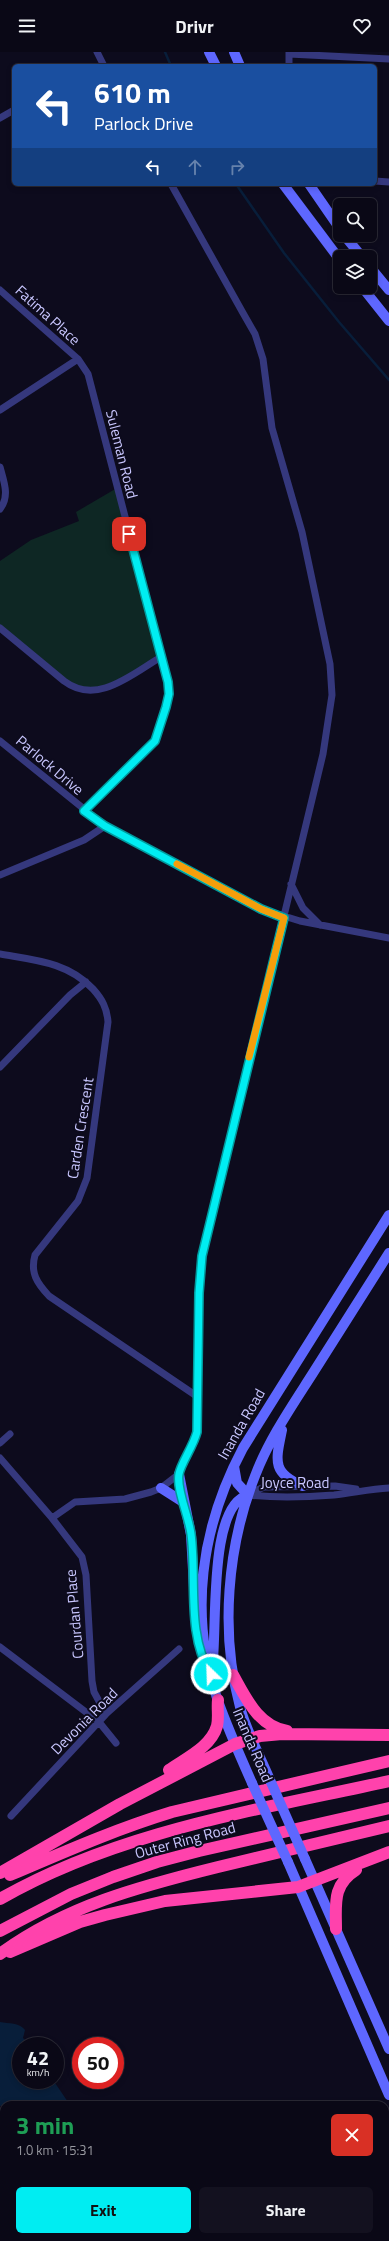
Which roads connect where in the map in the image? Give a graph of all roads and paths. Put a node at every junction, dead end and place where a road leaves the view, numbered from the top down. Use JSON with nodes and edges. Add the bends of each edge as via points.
{"nodes":[{"id":1,"x":97,"y":52,"type":"edge"},
{"id":2,"x":209,"y":52,"type":"edge"},
{"id":3,"x":234,"y":52,"type":"edge"},
{"id":4,"x":289,"y":53,"type":"edge"},
{"id":5,"x":389,"y":59,"type":"edge"},
{"id":6,"x":103,"y":64,"type":"edge"},
{"id":7,"x":215,"y":64,"type":"edge"},
{"id":8,"x":239,"y":64,"type":"edge"},
{"id":9,"x":289,"y":64,"type":"edge"},
{"id":10,"x":12,"y":111,"type":"edge"},
{"id":11,"x":0,"y":118,"type":"edge"},
{"id":12,"x":377,"y":181,"type":"edge"},
{"id":13,"x":389,"y":182,"type":"edge"},
{"id":14,"x":171,"y":186,"type":"edge"},
{"id":15,"x":284,"y":186,"type":"edge"},
{"id":16,"x":310,"y":186,"type":"edge"},
{"id":17,"x":333,"y":219,"type":"edge"},
{"id":18,"x":350,"y":242,"type":"edge"},
{"id":19,"x":356,"y":250,"type":"edge"},
{"id":20,"x":333,"y":251,"type":"edge"},
{"id":21,"x":377,"y":275,"type":"edge"},
{"id":22,"x":0,"y":290,"type":"edge"},
{"id":23,"x":389,"y":290,"type":"edge"},
{"id":24,"x":368,"y":294,"type":"edge"},
{"id":25,"x":389,"y":321,"type":"edge"},
{"id":26,"x":78,"y":360,"type":"junction"},
{"id":27,"x":0,"y":410,"type":"edge"},
{"id":28,"x":0,"y":467,"type":"edge"},
{"id":29,"x":0,"y":509,"type":"edge"},
{"id":30,"x":0,"y":628,"type":"edge"},
{"id":31,"x":161,"y":657,"type":"junction"},
{"id":32,"x":0,"y":741,"type":"edge"},
{"id":33,"x":84,"y":811,"type":"junction"},
{"id":34,"x":105,"y":826,"type":"junction"},
{"id":35,"x":0,"y":875,"type":"edge"},
{"id":36,"x":291,"y":883,"type":"junction"},
{"id":37,"x":284,"y":918,"type":"junction"},
{"id":38,"x":320,"y":925,"type":"junction"},
{"id":39,"x":389,"y":938,"type":"edge"},
{"id":40,"x":0,"y":954,"type":"edge"},
{"id":41,"x":86,"y":982,"type":"junction"},
{"id":42,"x":0,"y":1067,"type":"edge"},
{"id":43,"x":389,"y":1215,"type":"edge"},
{"id":44,"x":389,"y":1253,"type":"edge"},
{"id":45,"x":198,"y":1397,"type":"junction"},
{"id":46,"x":283,"y":1422,"type":"junction"},
{"id":47,"x":10,"y":1434,"type":"dead end"},
{"id":48,"x":0,"y":1443,"type":"edge"},
{"id":49,"x":0,"y":1458,"type":"edge"},
{"id":50,"x":234,"y":1465,"type":"junction"},
{"id":51,"x":179,"y":1474,"type":"junction"},
{"id":52,"x":303,"y":1486,"type":"junction"},
{"id":53,"x":161,"y":1488,"type":"junction"},
{"id":54,"x":389,"y":1488,"type":"edge"},
{"id":55,"x":362,"y":1490,"type":"junction"},
{"id":56,"x":248,"y":1494,"type":"junction"},
{"id":57,"x":183,"y":1502,"type":"junction"},
{"id":58,"x":52,"y":1518,"type":"junction"},
{"id":59,"x":0,"y":1647,"type":"edge"},
{"id":60,"x":179,"y":1649,"type":"dead end"},
{"id":61,"x":211,"y":1674,"type":"junction"},
{"id":62,"x":233,"y":1675,"type":"junction"},
{"id":63,"x":218,"y":1700,"type":"junction"},
{"id":64,"x":106,"y":1714,"type":"junction"},
{"id":65,"x":99,"y":1722,"type":"junction"},
{"id":66,"x":298,"y":1734,"type":"junction"},
{"id":67,"x":389,"y":1735,"type":"edge"},
{"id":68,"x":252,"y":1738,"type":"junction"},
{"id":69,"x":116,"y":1743,"type":"dead end"},
{"id":70,"x":235,"y":1744,"type":"junction"},
{"id":71,"x":389,"y":1761,"type":"edge"},
{"id":72,"x":389,"y":1781,"type":"edge"},
{"id":73,"x":120,"y":1804,"type":"junction"},
{"id":74,"x":389,"y":1808,"type":"edge"},
{"id":75,"x":11,"y":1816,"type":"dead end"},
{"id":76,"x":389,"y":1826,"type":"edge"},
{"id":77,"x":389,"y":1852,"type":"edge"},
{"id":78,"x":377,"y":1857,"type":"junction"},
{"id":79,"x":0,"y":1873,"type":"edge"},
{"id":80,"x":0,"y":1879,"type":"edge"},
{"id":81,"x":315,"y":1882,"type":"junction"},
{"id":82,"x":298,"y":1887,"type":"junction"},
{"id":83,"x":2,"y":1898,"type":"edge"},
{"id":84,"x":336,"y":1929,"type":"junction"},
{"id":85,"x":0,"y":1931,"type":"edge"},
{"id":86,"x":27,"y":1940,"type":"junction"},
{"id":87,"x":0,"y":1954,"type":"edge"},
{"id":88,"x":0,"y":1957,"type":"edge"},
{"id":89,"x":389,"y":2048,"type":"edge"},
{"id":90,"x":389,"y":2095,"type":"edge"}],
"edges":[{"from":1,"to":6,"type":"street"},
{"from":2,"to":7,"type":"main road"},
{"from":3,"to":8,"type":"main road"},
{"from":4,"to":5,"type":"street"},
{"from":4,"to":9,"type":"street"},
{"from":10,"to":11,"type":"street"},
{"from":12,"to":13,"type":"street"},
{"from":14,"to":36,"type":"street","via":[[231,290],[258,343],[263,359],[272,428],[302,532],[330,664],[330,718]]},
{"from":15,"to":20,"type":"main road"},
{"from":16,"to":17,"type":"main road"},
{"from":18,"to":19,"type":"main road"},
{"from":21,"to":23,"type":"main road"},
{"from":22,"to":26,"type":"street","name":"Fatima Place"},
{"from":24,"to":25,"type":"main road"},
{"from":26,"to":27,"type":"street"},
{"from":26,"to":31,"type":"street","name":"Suleman Road","via":[[90,381]]},
{"from":28,"to":29,"type":"street","via":[[6,491]]},
{"from":30,"to":31,"type":"street","via":[[78,690],[89,691],[112,686]]},
{"from":31,"to":33,"type":"street","name":"Suleman Road","via":[[169,694],[155,741]]},
{"from":32,"to":33,"type":"street","name":"Parlock Drive"},
{"from":33,"to":34,"type":"street","name":"Parlock Drive"},
{"from":34,"to":35,"type":"street","via":[[84,840]]},
{"from":34,"to":37,"type":"street","name":"Parlock Drive","via":[[261,909]]},
{"from":36,"to":37,"type":"street"},
{"from":36,"to":38,"type":"street","via":[[303,908]]},
{"from":37,"to":38,"type":"street","name":"Parlock Drive"},
{"from":37,"to":45,"type":"street","via":[[202,1256]]},
{"from":38,"to":39,"type":"street","name":"Parlock Drive"},
{"from":40,"to":41,"type":"street","name":"Carden Crescent","via":[[54,964],[77,974]]},
{"from":41,"to":42,"type":"street","via":[[70,995]]},
{"from":41,"to":45,"type":"street","name":"Carden Crescent","via":[[103,1002],[108,1022],[87,1178],[78,1201],[35,1255],[34,1276],[49,1296]]},
{"from":43,"to":50,"type":"main road","name":"Inanda Road"},
{"from":44,"to":46,"type":"main road","name":"Inanda Road"},
{"from":45,"to":51,"type":"street","via":[[195,1441]]},
{"from":46,"to":52,"type":"main road","via":[[278,1447],[278,1469],[284,1477]]},
{"from":46,"to":56,"type":"main road","name":"Inanda Road","via":[[265,1454]]},
{"from":47,"to":48,"type":"street"},
{"from":49,"to":58,"type":"street","name":"Courdan Place"},
{"from":50,"to":56,"type":"main road","via":[[237,1483]]},
{"from":50,"to":61,"type":"main road","name":"Inanda Road","via":[[214,1512],[202,1573],[202,1615]]},
{"from":51,"to":53,"type":"street"},
{"from":51,"to":57,"type":"main road"},
{"from":52,"to":55,"type":"street","name":"Joyce Road","via":[[335,1486]]},
{"from":52,"to":56,"type":"street","name":"Joyce Road","via":[[264,1487]]},
{"from":53,"to":57,"type":"main road"},
{"from":53,"to":58,"type":"street","via":[[125,1499],[75,1502]]},
{"from":54,"to":55,"type":"street","name":"Joyce Road"},
{"from":55,"to":56,"type":"street","name":"Joyce Road","via":[[335,1495],[263,1497]]},
{"from":56,"to":61,"type":"main road","via":[[239,1498],[232,1507],[218,1561]]},
{"from":56,"to":62,"type":"main road","name":"Inanda Road","via":[[236,1542],[229,1598],[229,1643]]},
{"from":57,"to":61,"type":"main road","via":[[191,1535],[196,1625],[205,1665]]},
{"from":58,"to":64,"type":"street","name":"Courdan Place","via":[[84,1563],[92,1681],[94,1692]]},
{"from":59,"to":65,"type":"street"},
{"from":60,"to":64,"type":"street","name":"Devonia Road"},
{"from":61,"to":63,"type":"main road","name":"Inanda Road"},
{"from":62,"to":66,"type":"highway","via":[[262,1719],[281,1730]]},
{"from":62,"to":68,"type":"main road","name":"Inanda Road","via":[[240,1708]]},
{"from":63,"to":70,"type":"main road","name":"Inanda Road"},
{"from":63,"to":73,"type":"highway","via":[[217,1725],[207,1744]]},
{"from":64,"to":65,"type":"street","name":"Devonia Road"},
{"from":65,"to":69,"type":"street"},
{"from":65,"to":75,"type":"street","name":"Devonia Road"},
{"from":66,"to":67,"type":"highway"},
{"from":66,"to":68,"type":"highway"},
{"from":68,"to":70,"type":"highway"},
{"from":68,"to":81,"type":"main road","name":"Inanda Road","bridge":true},
{"from":70,"to":73,"type":"highway"},
{"from":70,"to":82,"type":"main road","name":"Inanda Road","bridge":true},
{"from":71,"to":80,"type":"highway","via":[[172,1812],[93,1839]]},
{"from":72,"to":83,"type":"highway","name":"Outer Ring Road","via":[[216,1820],[122,1845],[84,1859]]},
{"from":73,"to":79,"type":"highway"},
{"from":74,"to":85,"type":"highway","name":"Outer Ring Road","via":[[157,1862],[71,1894]]},
{"from":76,"to":86,"type":"highway","via":[[154,1883],[76,1910]]},
{"from":77,"to":78,"type":"highway"},
{"from":78,"to":81,"type":"highway"},
{"from":78,"to":84,"type":"highway","via":[[346,1877],[337,1895]]},
{"from":81,"to":82,"type":"highway"},
{"from":81,"to":84,"type":"main road","name":"Inanda Road"},
{"from":82,"to":86,"type":"highway","via":[[159,1902],[80,1922]]},
{"from":82,"to":90,"type":"main road","name":"Inanda Road"},
{"from":84,"to":89,"type":"main road","name":"Inanda Road"},
{"from":86,"to":87,"type":"highway"},
{"from":86,"to":88,"type":"highway"}]}
